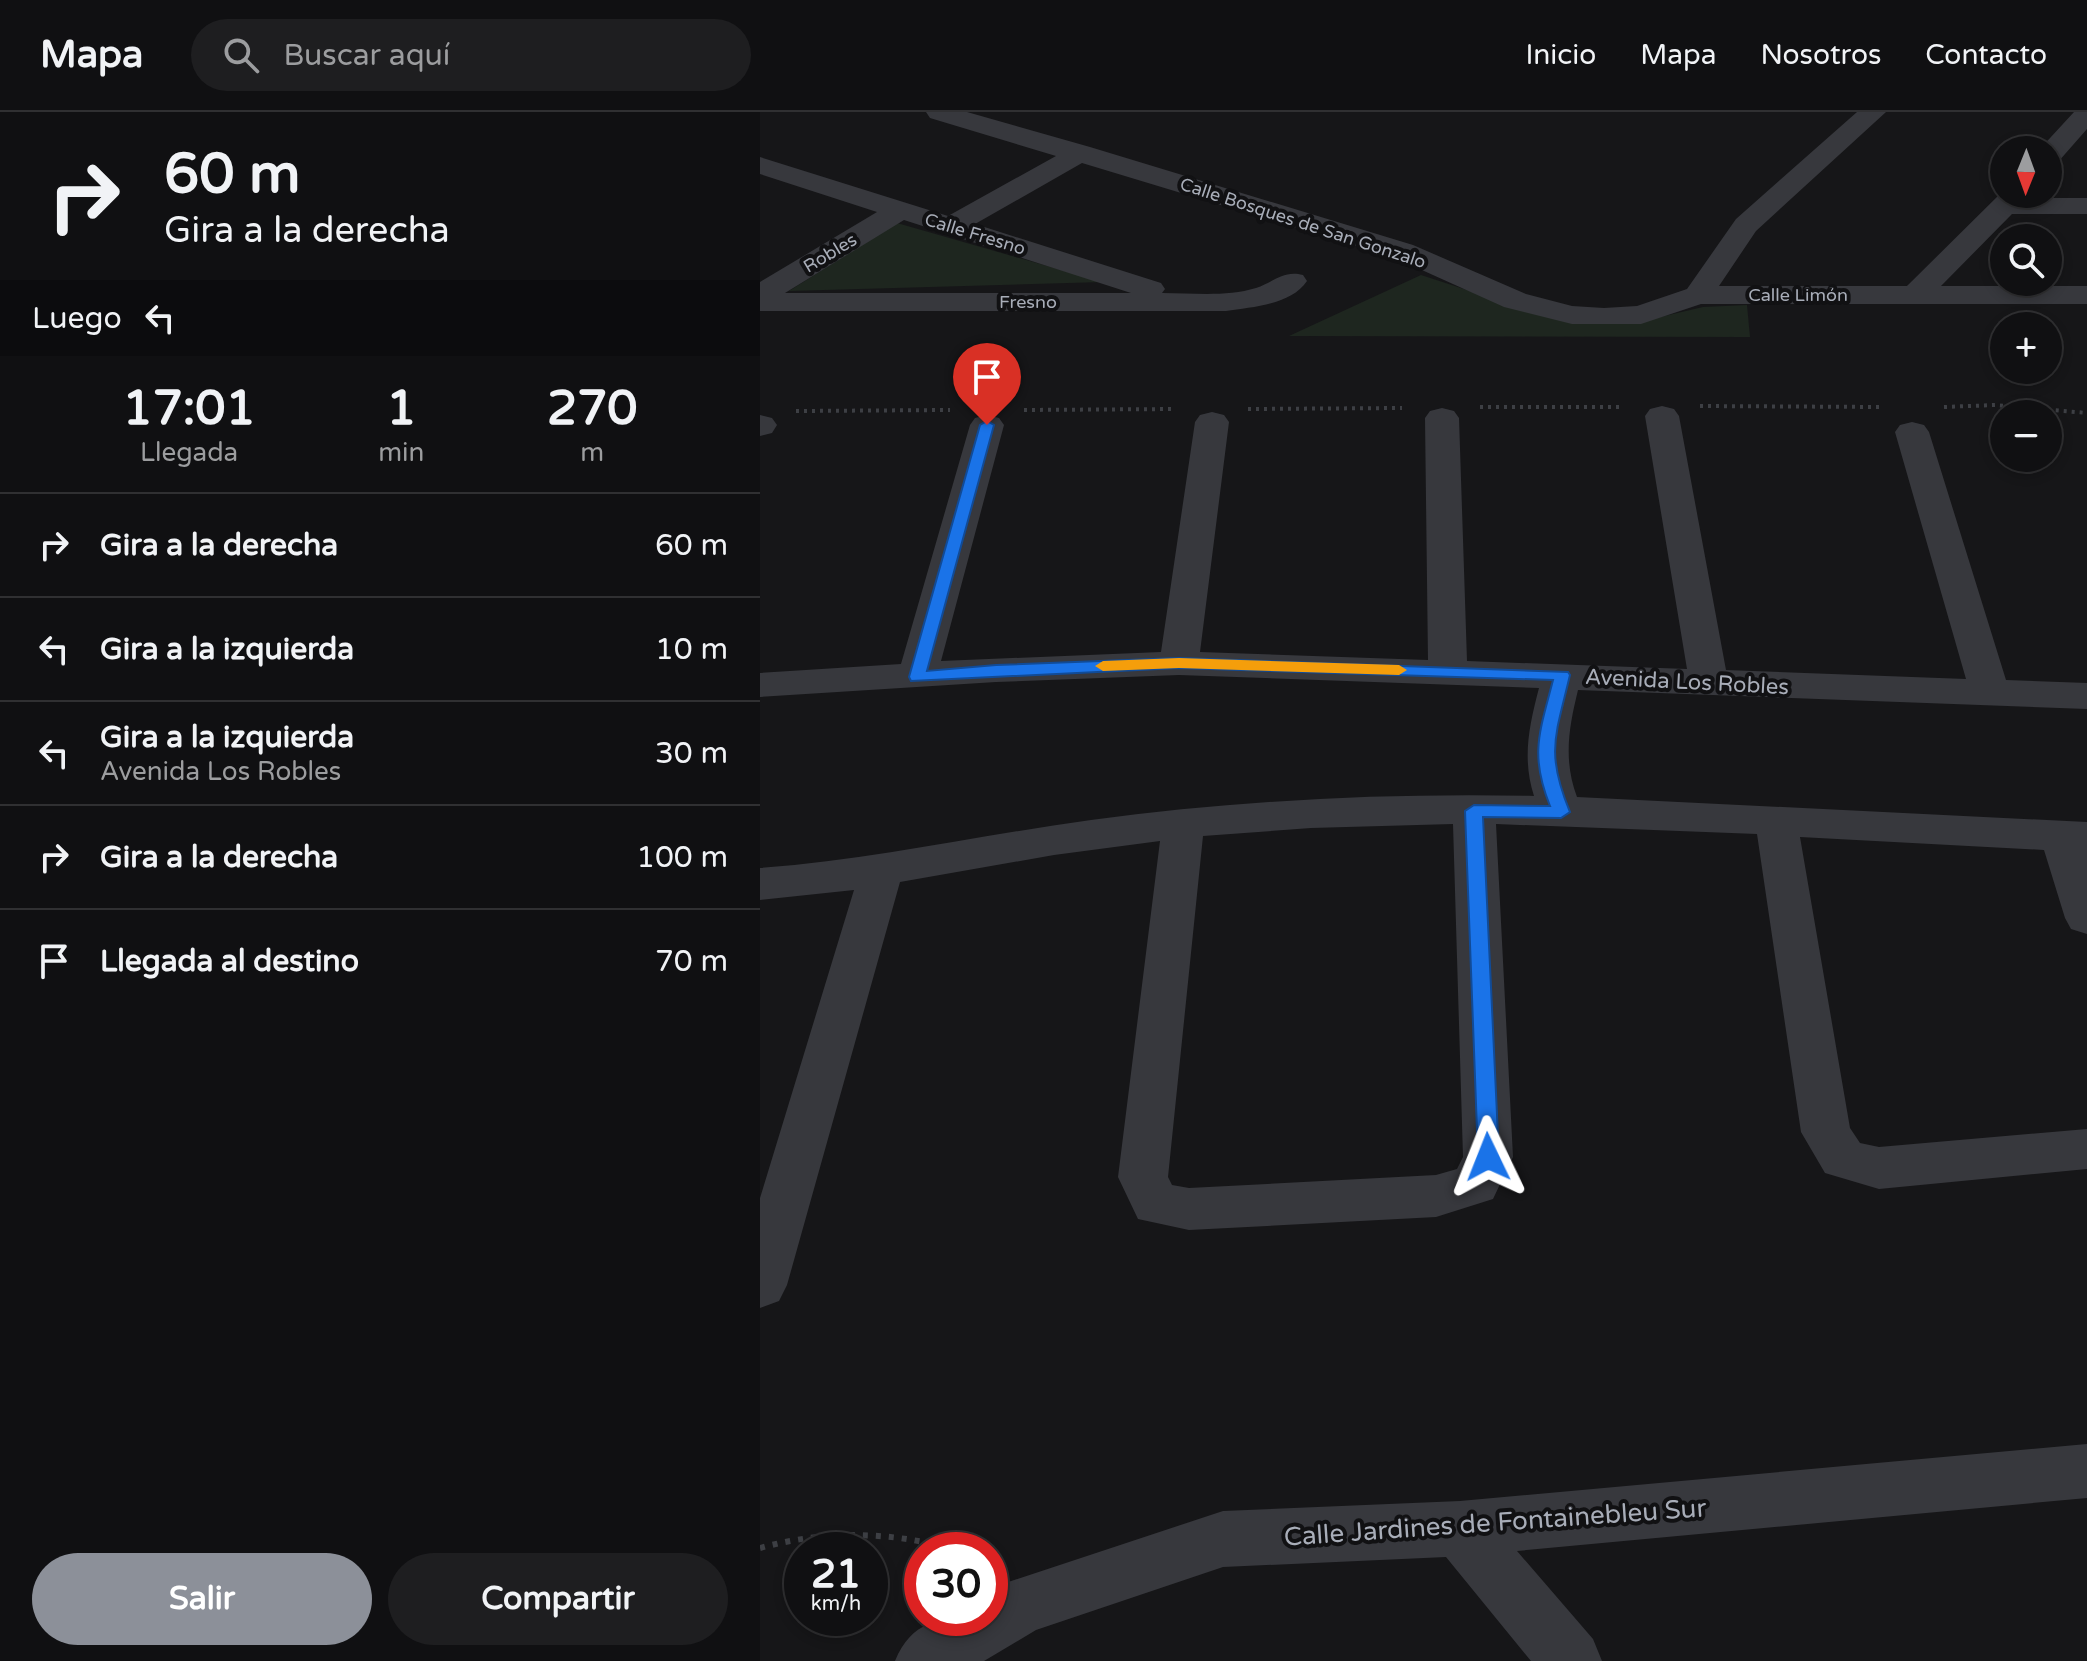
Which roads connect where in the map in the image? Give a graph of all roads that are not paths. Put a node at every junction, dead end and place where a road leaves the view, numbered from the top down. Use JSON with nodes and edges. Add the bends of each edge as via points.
{"nodes":[{"id":1,"x":939,"y":112,"type":"edge"},
{"id":2,"x":1873,"y":112,"type":"edge"},
{"id":3,"x":2083,"y":120,"type":"edge"},
{"id":4,"x":2062,"y":142,"type":"edge"},
{"id":5,"x":1091,"y":156,"type":"junction"},
{"id":6,"x":760,"y":165,"type":"edge"},
{"id":7,"x":2062,"y":204,"type":"edge"},
{"id":8,"x":2087,"y":206,"type":"edge"},
{"id":9,"x":2002,"y":208,"type":"edge"},
{"id":10,"x":900,"y":210,"type":"junction"},
{"id":11,"x":963,"y":230,"type":"junction"},
{"id":12,"x":1720,"y":260,"type":"junction"},
{"id":13,"x":1292,"y":281,"type":"dead end"},
{"id":14,"x":1906,"y":294,"type":"junction"},
{"id":15,"x":760,"y":295,"type":"edge"},
{"id":16,"x":1698,"y":295,"type":"junction"},
{"id":17,"x":2087,"y":295,"type":"edge"},
{"id":18,"x":760,"y":302,"type":"edge"},
{"id":19,"x":1191,"y":302,"type":"junction"},
{"id":20,"x":1662,"y":416,"type":"dead end"},
{"id":21,"x":1442,"y":418,"type":"dead end"},
{"id":22,"x":1212,"y":422,"type":"dead end"},
{"id":23,"x":987,"y":425,"type":"dead end"},
{"id":24,"x":1912,"y":432,"type":"dead end"},
{"id":25,"x":1179,"y":663,"type":"junction"},
{"id":26,"x":1448,"y":672,"type":"junction"},
{"id":27,"x":1562,"y":675,"type":"junction"},
{"id":28,"x":917,"y":677,"type":"junction"},
{"id":29,"x":1709,"y":683,"type":"junction"},
{"id":30,"x":760,"y":685,"type":"edge"},
{"id":31,"x":1990,"y":694,"type":"junction"},
{"id":32,"x":2087,"y":696,"type":"edge"},
{"id":33,"x":1474,"y":811,"type":"junction"},
{"id":34,"x":1561,"y":812,"type":"junction"},
{"id":35,"x":1776,"y":820,"type":"junction"},
{"id":36,"x":1183,"y":823,"type":"junction"},
{"id":37,"x":2074,"y":836,"type":"edge"},
{"id":38,"x":881,"y":872,"type":"junction"},
{"id":39,"x":760,"y":884,"type":"edge"},
{"id":40,"x":2087,"y":918,"type":"edge"},
{"id":41,"x":2087,"y":1149,"type":"edge"},
{"id":42,"x":760,"y":1285,"type":"edge"},
{"id":43,"x":2087,"y":1471,"type":"edge"},
{"id":44,"x":1460,"y":1529,"type":"junction"},
{"id":45,"x":926,"y":1661,"type":"edge"},
{"id":46,"x":1571,"y":1661,"type":"edge"}],
"edges":[{"from":1,"to":5,"type":"street","name":"Calle Bosques de San Gonzalo"},
{"from":2,"to":12,"type":"street","via":[[1746,225]]},
{"from":3,"to":4,"type":"street"},
{"from":5,"to":11,"type":"street"},
{"from":5,"to":16,"type":"street","name":"Calle Bosques de San Gonzalo","via":[[1403,251],[1515,301],[1572,315],[1641,315]]},
{"from":6,"to":10,"type":"street","name":"Calle Fresno"},
{"from":7,"to":8,"type":"street"},
{"from":9,"to":14,"type":"street"},
{"from":10,"to":11,"type":"street","name":"Calle Fresno"},
{"from":10,"to":15,"type":"street","name":"Robles"},
{"from":11,"to":19,"type":"street","name":"Calle Fresno"},
{"from":12,"to":14,"type":"street","name":"Calle Limón"},
{"from":12,"to":16,"type":"street"},
{"from":13,"to":19,"type":"street","name":"Fresno","via":[[1243,301]]},
{"from":14,"to":16,"type":"street","name":"Calle Limón"},
{"from":14,"to":17,"type":"street","name":"Calle Limón"},
{"from":18,"to":19,"type":"street","name":"Fresno"},
{"from":20,"to":29,"type":"street"},
{"from":21,"to":26,"type":"street"},
{"from":22,"to":25,"type":"street"},
{"from":23,"to":28,"type":"street"},
{"from":24,"to":31,"type":"street"},
{"from":25,"to":26,"type":"street","name":"Avenida Los Robles"},
{"from":25,"to":28,"type":"street","name":"Avenida Los Robles"},
{"from":26,"to":27,"type":"street","name":"Avenida Los Robles"},
{"from":27,"to":29,"type":"street","name":"Avenida Los Robles"},
{"from":27,"to":34,"type":"street","via":[[1545,747],[1548,779]]},
{"from":28,"to":30,"type":"street","name":"Avenida Los Robles"},
{"from":29,"to":31,"type":"street","name":"Avenida Los Robles"},
{"from":31,"to":32,"type":"street","name":"Avenida Los Robles"},
{"from":33,"to":34,"type":"street"},
{"from":33,"to":36,"type":"street","via":[[1314,813]]},
{"from":33,"to":36,"type":"street","via":[[1488,1157],[1475,1184],[1436,1196],[1189,1209],[1156,1204],[1143,1177]]},
{"from":34,"to":35,"type":"street"},
{"from":35,"to":37,"type":"street"},
{"from":35,"to":41,"type":"street","via":[[1826,1132],[1843,1159],[1879,1168]]},
{"from":36,"to":38,"type":"street"},
{"from":37,"to":40,"type":"street"},
{"from":38,"to":39,"type":"street"},
{"from":38,"to":42,"type":"street"},
{"from":43,"to":44,"type":"street","name":"Calle Jardines de Fontainebleu Sur"},
{"from":44,"to":45,"type":"street","name":"Calle Jardines de Fontainebleu Sur","via":[[1223,1539],[1020,1606]]},
{"from":44,"to":46,"type":"street"}]}
